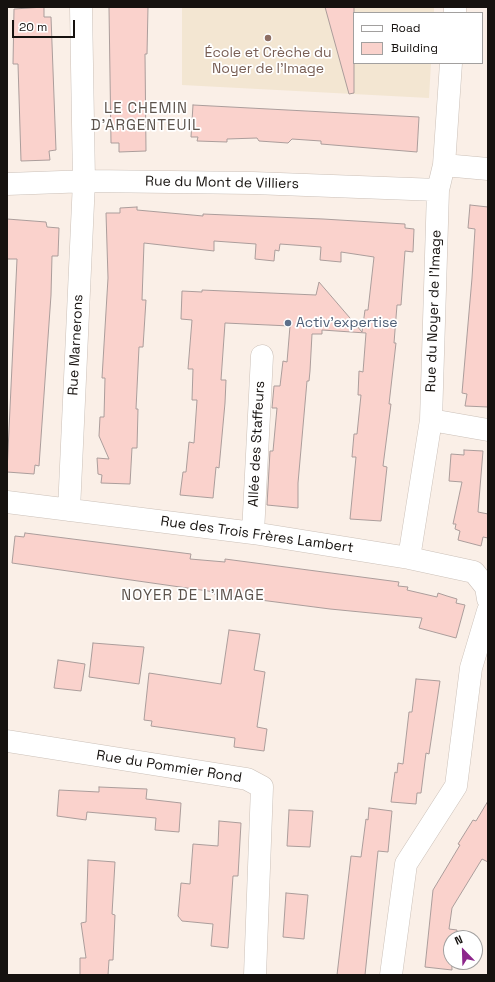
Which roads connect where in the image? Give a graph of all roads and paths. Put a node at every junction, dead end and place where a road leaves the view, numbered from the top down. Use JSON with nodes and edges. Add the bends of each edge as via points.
{"nodes":[{"id":1,"x":81,"y":7,"type":"edge"},
{"id":2,"x":451,"y":64,"type":"edge"},
{"id":3,"x":444,"y":165,"type":"junction"},
{"id":4,"x":488,"y":169,"type":"edge"},
{"id":5,"x":84,"y":181,"type":"junction"},
{"id":6,"x":7,"y":184,"type":"edge"},
{"id":7,"x":438,"y":190,"type":"junction"},
{"id":8,"x":262,"y":356,"type":"dead end"},
{"id":9,"x":431,"y":420,"type":"junction"},
{"id":10,"x":488,"y":430,"type":"edge"},
{"id":11,"x":7,"y":502,"type":"edge"},
{"id":12,"x":69,"y":510,"type":"junction"},
{"id":13,"x":253,"y":533,"type":"junction"},
{"id":14,"x":409,"y":558,"type":"junction"},
{"id":15,"x":488,"y":599,"type":"edge"},
{"id":16,"x":488,"y":611,"type":"edge"},
{"id":17,"x":7,"y":741,"type":"edge"},
{"id":18,"x":255,"y":975,"type":"edge"},
{"id":19,"x":391,"y":975,"type":"edge"}],
"edges":[{"from":1,"to":5,"type":"street","name":"Rue Marnerons"},
{"from":2,"to":3,"type":"street","name":"Rue du Noyer de l'Image"},
{"from":3,"to":4,"type":"street"},
{"from":3,"to":7,"type":"street","name":"Rue du Noyer de l'Image"},
{"from":5,"to":6,"type":"street","name":"Rue du Mont de Villiers"},
{"from":5,"to":7,"type":"street","name":"Rue du Mont de Villiers","via":[[253,183]]},
{"from":5,"to":12,"type":"street","name":"Rue Marnerons"},
{"from":7,"to":9,"type":"street","name":"Rue du Noyer de l'Image"},
{"from":8,"to":13,"type":"street","name":"Allée des Staffeurs"},
{"from":9,"to":10,"type":"street"},
{"from":9,"to":14,"type":"street","name":"Rue du Noyer de l'Image"},
{"from":11,"to":12,"type":"street","name":"Rue des Trois Frères Lambert"},
{"from":12,"to":13,"type":"street","name":"Rue des Trois Frères Lambert"},
{"from":13,"to":14,"type":"street","name":"Rue des Trois Frères Lambert"},
{"from":14,"to":15,"type":"street","name":"Rue des Trois Frères Lambert","via":[[474,572],[486,587]]},
{"from":16,"to":19,"type":"street","via":[[471,668],[456,786],[406,864]]},
{"from":17,"to":18,"type":"street","name":"Rue du Pommier Rond","via":[[247,779],[262,787]]}]}
